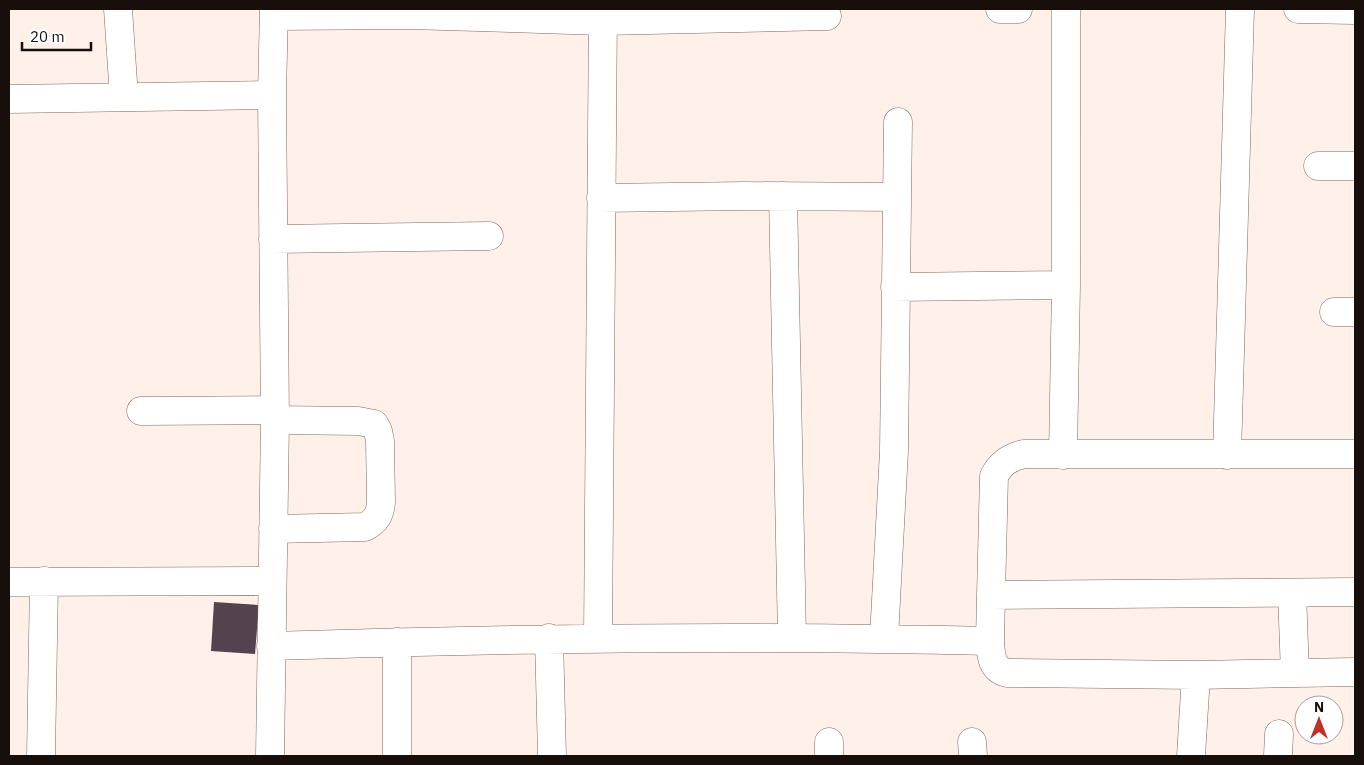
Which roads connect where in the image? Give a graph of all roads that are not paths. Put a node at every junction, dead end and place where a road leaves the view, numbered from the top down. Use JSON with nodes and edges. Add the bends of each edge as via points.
{"nodes":[{"id":1,"x":118,"y":9,"type":"edge"},
{"id":2,"x":1000,"y":9,"type":"edge"},
{"id":3,"x":1018,"y":9,"type":"edge"},
{"id":4,"x":1066,"y":9,"type":"edge"},
{"id":5,"x":1240,"y":9,"type":"edge"},
{"id":6,"x":1298,"y":9,"type":"edge"},
{"id":7,"x":1355,"y":10,"type":"edge"},
{"id":8,"x":411,"y":12,"type":"edge"},
{"id":9,"x":274,"y":13,"type":"edge"},
{"id":10,"x":603,"y":15,"type":"edge"},
{"id":11,"x":827,"y":16,"type":"dead end"},
{"id":12,"x":272,"y":95,"type":"junction"},
{"id":13,"x":124,"y":97,"type":"junction"},
{"id":14,"x":9,"y":100,"type":"edge"},
{"id":15,"x":898,"y":122,"type":"dead end"},
{"id":16,"x":1318,"y":166,"type":"dead end"},
{"id":17,"x":1355,"y":166,"type":"edge"},
{"id":18,"x":783,"y":196,"type":"junction"},
{"id":19,"x":896,"y":197,"type":"junction"},
{"id":20,"x":601,"y":198,"type":"junction"},
{"id":21,"x":489,"y":236,"type":"dead end"},
{"id":22,"x":273,"y":239,"type":"junction"},
{"id":23,"x":1066,"y":285,"type":"junction"},
{"id":24,"x":895,"y":286,"type":"junction"},
{"id":25,"x":141,"y":411,"type":"dead end"},
{"id":26,"x":275,"y":415,"type":"junction"},
{"id":27,"x":1355,"y":454,"type":"edge"},
{"id":28,"x":1063,"y":455,"type":"junction"},
{"id":29,"x":1227,"y":455,"type":"junction"},
{"id":30,"x":273,"y":529,"type":"junction"},
{"id":31,"x":44,"y":581,"type":"junction"},
{"id":32,"x":272,"y":581,"type":"junction"},
{"id":33,"x":9,"y":582,"type":"edge"},
{"id":34,"x":1355,"y":592,"type":"edge"},
{"id":35,"x":1292,"y":593,"type":"junction"},
{"id":36,"x":991,"y":595,"type":"junction"},
{"id":37,"x":598,"y":637,"type":"junction"},
{"id":38,"x":792,"y":637,"type":"junction"},
{"id":39,"x":549,"y":638,"type":"junction"},
{"id":40,"x":884,"y":638,"type":"junction"},
{"id":41,"x":990,"y":641,"type":"junction"},
{"id":42,"x":397,"y":642,"type":"junction"},
{"id":43,"x":271,"y":646,"type":"junction"},
{"id":44,"x":1355,"y":672,"type":"edge"},
{"id":45,"x":1295,"y":673,"type":"junction"},
{"id":46,"x":1196,"y":675,"type":"junction"},
{"id":47,"x":41,"y":756,"type":"edge"},
{"id":48,"x":270,"y":756,"type":"edge"},
{"id":49,"x":397,"y":756,"type":"edge"},
{"id":50,"x":552,"y":756,"type":"edge"},
{"id":51,"x":1191,"y":756,"type":"edge"}],
"edges":[{"from":1,"to":13,"type":"street"},
{"from":2,"to":3,"type":"street"},
{"from":4,"to":23,"type":"street"},
{"from":5,"to":29,"type":"street"},
{"from":6,"to":7,"type":"street"},
{"from":8,"to":9,"type":"street"},
{"from":8,"to":10,"type":"street"},
{"from":9,"to":12,"type":"street"},
{"from":10,"to":11,"type":"street"},
{"from":10,"to":20,"type":"street"},
{"from":12,"to":13,"type":"street"},
{"from":12,"to":22,"type":"street"},
{"from":13,"to":14,"type":"street"},
{"from":15,"to":19,"type":"street"},
{"from":16,"to":17,"type":"street"},
{"from":18,"to":19,"type":"street"},
{"from":18,"to":20,"type":"street"},
{"from":18,"to":38,"type":"street"},
{"from":19,"to":24,"type":"street"},
{"from":20,"to":37,"type":"street"},
{"from":21,"to":22,"type":"street"},
{"from":22,"to":26,"type":"street"},
{"from":23,"to":24,"type":"street"},
{"from":23,"to":28,"type":"street"},
{"from":24,"to":40,"type":"street","via":[[894,451]]},
{"from":25,"to":26,"type":"street"},
{"from":26,"to":30,"type":"street"},
{"from":26,"to":30,"type":"street","via":[[374,424],[380,441],[380,512],[375,522],[365,527]]},
{"from":27,"to":29,"type":"street"},
{"from":28,"to":29,"type":"street"},
{"from":28,"to":36,"type":"street","via":[[1014,456],[994,476]]},
{"from":30,"to":32,"type":"street"},
{"from":31,"to":32,"type":"street"},
{"from":31,"to":33,"type":"street"},
{"from":31,"to":47,"type":"street"},
{"from":32,"to":43,"type":"street"},
{"from":34,"to":35,"type":"street"},
{"from":35,"to":36,"type":"street"},
{"from":35,"to":45,"type":"street"},
{"from":36,"to":41,"type":"street"},
{"from":37,"to":38,"type":"street"},
{"from":37,"to":39,"type":"street"},
{"from":38,"to":40,"type":"street"},
{"from":39,"to":42,"type":"street"},
{"from":39,"to":50,"type":"street"},
{"from":40,"to":41,"type":"street"},
{"from":41,"to":46,"type":"street","via":[[994,665],[1007,673]]},
{"from":42,"to":43,"type":"street"},
{"from":42,"to":49,"type":"street"},
{"from":43,"to":48,"type":"street"},
{"from":44,"to":45,"type":"street"},
{"from":45,"to":46,"type":"street"},
{"from":46,"to":51,"type":"street"}]}
